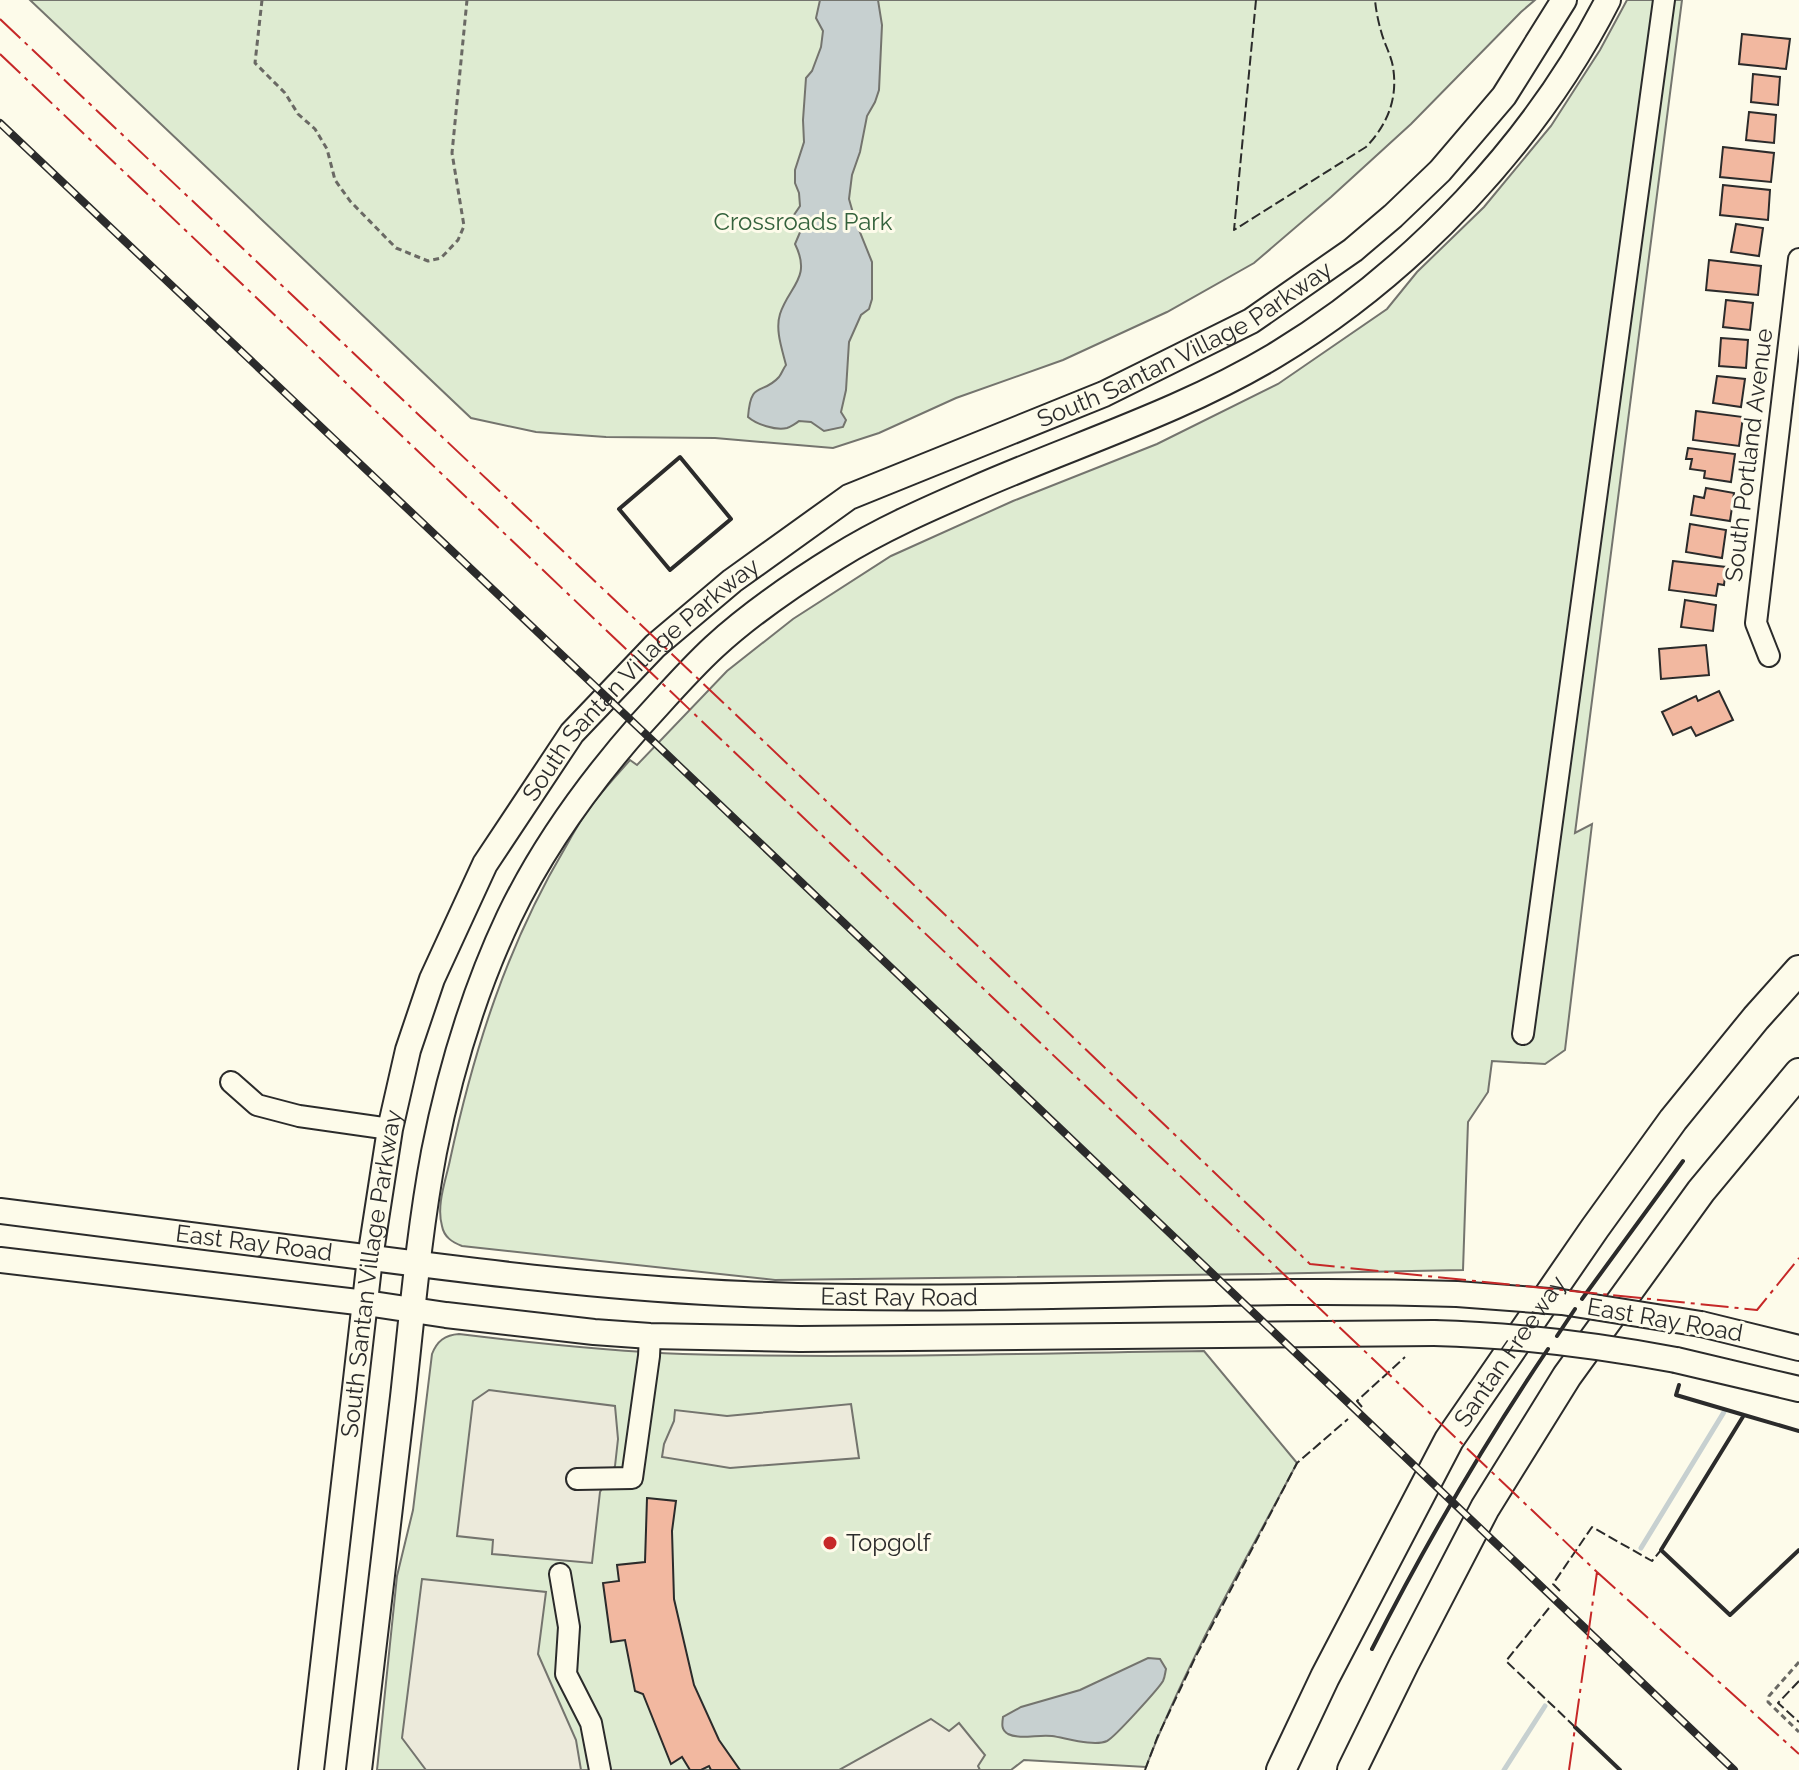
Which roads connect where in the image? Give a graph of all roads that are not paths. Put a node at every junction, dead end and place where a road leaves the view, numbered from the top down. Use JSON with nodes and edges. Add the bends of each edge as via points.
{"nodes":[{"id":1,"x":1564,"y":0,"type":"edge"},
{"id":2,"x":1608,"y":0,"type":"edge"},
{"id":3,"x":1664,"y":0,"type":"edge"},
{"id":4,"x":1799,"y":259,"type":"edge"},
{"id":5,"x":1790,"y":418,"type":"edge"},
{"id":6,"x":1769,"y":656,"type":"dead end"},
{"id":7,"x":1799,"y":970,"type":"edge"},
{"id":8,"x":1523,"y":1034,"type":"dead end"},
{"id":9,"x":1799,"y":1073,"type":"edge"},
{"id":10,"x":231,"y":1082,"type":"dead end"},
{"id":11,"x":390,"y":1129,"type":"junction"},
{"id":12,"x":0,"y":1211,"type":"edge"},
{"id":13,"x":370,"y":1258,"type":"junction"},
{"id":14,"x":0,"y":1260,"type":"edge"},
{"id":15,"x":419,"y":1264,"type":"junction"},
{"id":16,"x":366,"y":1303,"type":"junction"},
{"id":17,"x":413,"y":1310,"type":"junction"},
{"id":18,"x":650,"y":1336,"type":"junction"},
{"id":19,"x":1799,"y":1348,"type":"edge"},
{"id":20,"x":1799,"y":1389,"type":"edge"},
{"id":21,"x":577,"y":1479,"type":"dead end"},
{"id":22,"x":560,"y":1574,"type":"dead end"},
{"id":23,"x":311,"y":1770,"type":"edge"},
{"id":24,"x":359,"y":1770,"type":"edge"},
{"id":25,"x":600,"y":1770,"type":"edge"},
{"id":26,"x":1281,"y":1770,"type":"edge"},
{"id":27,"x":1352,"y":1770,"type":"edge"}],
"edges":[{"from":1,"to":11,"type":"main road","name":"South Santan Village Parkway","via":[[1504,96],[1440,171],[1353,250],[1251,321],[1104,394],[849,497],[732,581],[655,646],[572,733],[485,864],[432,979]]},
{"from":2,"to":15,"type":"main road","name":"South Santan Village Parkway","via":[[1569,69],[1502,159],[1439,226],[1323,324],[1231,380],[977,487],[841,554],[738,627],[679,682],[589,786],[541,857],[509,918],[480,987],[447,1092]]},
{"from":3,"to":8,"type":"street"},
{"from":4,"to":5,"type":"street","name":"South Portland Avenue"},
{"from":5,"to":6,"type":"street","name":"South Portland Avenue","via":[[1756,623]]},
{"from":7,"to":26,"type":"highway","name":"Santan Freeway","via":[[1673,1120],[1449,1440]]},
{"from":9,"to":27,"type":"highway","via":[[1701,1191],[1567,1376],[1485,1508]]},
{"from":10,"to":11,"type":"street","via":[[257,1105]]},
{"from":11,"to":13,"type":"main road","name":"South Santan Village Parkway"},
{"from":12,"to":13,"type":"main road","name":"East Ray Road"},
{"from":13,"to":15,"type":"main road","name":"East Ray Road"},
{"from":13,"to":16,"type":"main road","name":"South Santan Village Parkway"},
{"from":14,"to":16,"type":"main road","name":"East Ray Road"},
{"from":15,"to":17,"type":"main road","name":"South Santan Village Parkway"},
{"from":15,"to":19,"type":"main road","name":"East Ray Road","bridge":true,"via":[[689,1291],[862,1299],[1246,1291],[1457,1294],[1562,1302],[1701,1324]]},
{"from":16,"to":17,"type":"main road","name":"East Ray Road"},
{"from":16,"to":23,"type":"main road","name":"South Santan Village Parkway"},
{"from":17,"to":18,"type":"main road","name":"East Ray Road"},
{"from":17,"to":24,"type":"main road","name":"South Santan Village Parkway"},
{"from":18,"to":20,"type":"main road","name":"East Ray Road","bridge":true,"via":[[1477,1334],[1630,1351]]},
{"from":18,"to":21,"type":"street","via":[[632,1478]]},
{"from":22,"to":25,"type":"street","via":[[569,1627],[566,1674],[591,1723]]}]}
